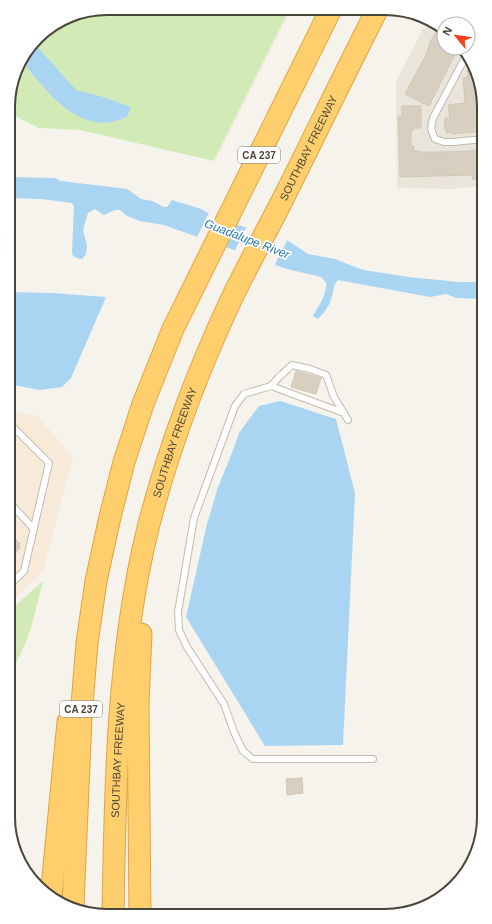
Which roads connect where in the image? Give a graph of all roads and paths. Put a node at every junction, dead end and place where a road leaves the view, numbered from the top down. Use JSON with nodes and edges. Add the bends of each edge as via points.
{"nodes":[{"id":1,"x":328,"y":15,"type":"edge"},
{"id":2,"x":375,"y":15,"type":"edge"},
{"id":3,"x":464,"y":62,"type":"edge"},
{"id":4,"x":477,"y":140,"type":"edge"},
{"id":5,"x":272,"y":386,"type":"junction"},
{"id":6,"x":344,"y":413,"type":"junction"},
{"id":7,"x":348,"y":420,"type":"dead end"},
{"id":8,"x":15,"y":429,"type":"edge"},
{"id":9,"x":15,"y":509,"type":"edge"},
{"id":10,"x":110,"y":518,"type":"junction"},
{"id":11,"x":148,"y":528,"type":"junction"},
{"id":12,"x":34,"y":529,"type":"junction"},
{"id":13,"x":15,"y":579,"type":"edge"},
{"id":14,"x":373,"y":760,"type":"dead end"},
{"id":15,"x":52,"y":890,"type":"edge"},
{"id":16,"x":73,"y":902,"type":"edge"},
{"id":17,"x":113,"y":909,"type":"edge"},
{"id":18,"x":140,"y":909,"type":"edge"}],
"edges":[{"from":1,"to":10,"type":"highway","number":"CA 237","via":[[166,346],[124,462]]},
{"from":2,"to":11,"type":"highway","name":"SOUTHBAY FREEWAY","via":[[205,358],[163,472]]},
{"from":3,"to":4,"type":"lane","via":[[433,118],[431,129],[436,139],[444,142]]},
{"from":5,"to":6,"type":"lane"},
{"from":5,"to":6,"type":"lane","via":[[292,366],[326,375],[334,397]]},
{"from":5,"to":14,"type":"lane","via":[[244,394],[235,406],[194,518],[178,612],[179,630],[224,704],[243,751],[253,759]]},
{"from":6,"to":7,"type":"lane"},
{"from":8,"to":12,"type":"lane","via":[[50,463]]},
{"from":9,"to":12,"type":"lane"},
{"from":10,"to":15,"type":"highway","via":[[91,552],[78,630]]},
{"from":10,"to":16,"type":"highway","number":"CA 237","via":[[96,581],[87,650],[81,716]]},
{"from":11,"to":17,"type":"highway","name":"SOUTHBAY FREEWAY","via":[[135,586],[126,648],[120,715]]},
{"from":11,"to":18,"type":"highway","via":[[138,704]]},
{"from":12,"to":13,"type":"lane","via":[[24,571]]}]}
